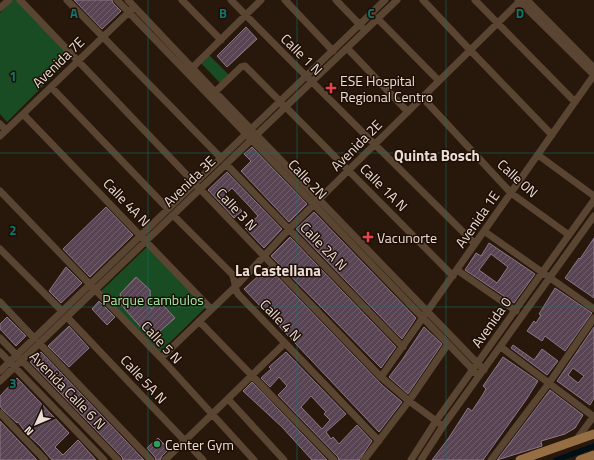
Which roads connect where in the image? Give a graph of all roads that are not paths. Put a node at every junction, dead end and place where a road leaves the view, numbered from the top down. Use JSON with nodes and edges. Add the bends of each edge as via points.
{"nodes":[{"id":1,"x":9,"y":0,"type":"edge"},
{"id":2,"x":20,"y":0,"type":"edge"},
{"id":3,"x":67,"y":0,"type":"edge"},
{"id":4,"x":117,"y":0,"type":"edge"},
{"id":5,"x":128,"y":0,"type":"edge"},
{"id":6,"x":182,"y":0,"type":"edge"},
{"id":7,"x":231,"y":0,"type":"edge"},
{"id":8,"x":261,"y":0,"type":"edge"},
{"id":9,"x":285,"y":0,"type":"edge"},
{"id":10,"x":336,"y":0,"type":"edge"},
{"id":11,"x":385,"y":0,"type":"edge"},
{"id":12,"x":397,"y":0,"type":"edge"},
{"id":13,"x":423,"y":0,"type":"edge"},
{"id":14,"x":475,"y":0,"type":"edge"},
{"id":15,"x":522,"y":0,"type":"edge"},
{"id":16,"x":0,"y":8,"type":"edge"},
{"id":17,"x":132,"y":10,"type":"junction"},
{"id":18,"x":246,"y":15,"type":"junction"},
{"id":19,"x":378,"y":18,"type":"junction"},
{"id":20,"x":497,"y":24,"type":"junction"},
{"id":21,"x":363,"y":27,"type":"junction"},
{"id":22,"x":103,"y":38,"type":"junction"},
{"id":23,"x":221,"y":40,"type":"junction"},
{"id":24,"x":347,"y":48,"type":"junction"},
{"id":25,"x":470,"y":50,"type":"junction"},
{"id":26,"x":333,"y":51,"type":"junction"},
{"id":27,"x":78,"y":61,"type":"junction"},
{"id":28,"x":594,"y":68,"type":"edge"},
{"id":29,"x":190,"y":70,"type":"junction"},
{"id":30,"x":594,"y":75,"type":"edge"},
{"id":31,"x":308,"y":79,"type":"junction"},
{"id":32,"x":439,"y":81,"type":"junction"},
{"id":33,"x":51,"y":87,"type":"junction"},
{"id":34,"x":215,"y":92,"type":"junction"},
{"id":35,"x":422,"y":98,"type":"junction"},
{"id":36,"x":575,"y":102,"type":"junction"},
{"id":37,"x":283,"y":104,"type":"junction"},
{"id":38,"x":408,"y":112,"type":"junction"},
{"id":39,"x":24,"y":114,"type":"junction"},
{"id":40,"x":0,"y":124,"type":"edge"},
{"id":41,"x":6,"y":130,"type":"junction"},
{"id":42,"x":251,"y":134,"type":"junction"},
{"id":43,"x":552,"y":135,"type":"junction"},
{"id":44,"x":0,"y":136,"type":"edge"},
{"id":45,"x":375,"y":144,"type":"junction"},
{"id":46,"x":538,"y":155,"type":"junction"},
{"id":47,"x":223,"y":161,"type":"junction"},
{"id":48,"x":349,"y":170,"type":"junction"},
{"id":49,"x":194,"y":183,"type":"junction"},
{"id":50,"x":200,"y":189,"type":"junction"},
{"id":51,"x":0,"y":191,"type":"edge"},
{"id":52,"x":511,"y":193,"type":"junction"},
{"id":53,"x":594,"y":196,"type":"edge"},
{"id":54,"x":594,"y":200,"type":"edge"},
{"id":55,"x":316,"y":202,"type":"junction"},
{"id":56,"x":168,"y":208,"type":"junction"},
{"id":57,"x":173,"y":215,"type":"junction"},
{"id":58,"x":594,"y":216,"type":"edge"},
{"id":59,"x":289,"y":229,"type":"junction"},
{"id":60,"x":484,"y":231,"type":"junction"},
{"id":61,"x":141,"y":235,"type":"junction"},
{"id":62,"x":569,"y":235,"type":"junction"},
{"id":63,"x":146,"y":240,"type":"junction"},
{"id":64,"x":475,"y":244,"type":"junction"},
{"id":65,"x":0,"y":249,"type":"edge"},
{"id":66,"x":264,"y":256,"type":"junction"},
{"id":67,"x":543,"y":272,"type":"junction"},
{"id":68,"x":455,"y":273,"type":"junction"},
{"id":69,"x":550,"y":277,"type":"junction"},
{"id":70,"x":235,"y":286,"type":"junction"},
{"id":71,"x":92,"y":287,"type":"junction"},
{"id":72,"x":0,"y":302,"type":"edge"},
{"id":73,"x":211,"y":309,"type":"junction"},
{"id":74,"x":594,"y":309,"type":"edge"},
{"id":75,"x":516,"y":311,"type":"junction"},
{"id":76,"x":428,"y":312,"type":"junction"},
{"id":77,"x":64,"y":314,"type":"junction"},
{"id":78,"x":423,"y":318,"type":"junction"},
{"id":79,"x":594,"y":318,"type":"edge"},
{"id":80,"x":199,"y":321,"type":"junction"},
{"id":81,"x":0,"y":338,"type":"edge"},
{"id":82,"x":37,"y":340,"type":"junction"},
{"id":83,"x":286,"y":343,"type":"junction"},
{"id":84,"x":448,"y":344,"type":"junction"},
{"id":85,"x":403,"y":347,"type":"junction"},
{"id":86,"x":501,"y":347,"type":"junction"},
{"id":87,"x":0,"y":352,"type":"edge"},
{"id":88,"x":19,"y":357,"type":"junction"},
{"id":89,"x":161,"y":358,"type":"junction"},
{"id":90,"x":478,"y":364,"type":"junction"},
{"id":91,"x":12,"y":365,"type":"junction"},
{"id":92,"x":473,"y":370,"type":"junction"},
{"id":93,"x":484,"y":370,"type":"junction"},
{"id":94,"x":0,"y":371,"type":"edge"},
{"id":95,"x":252,"y":376,"type":"junction"},
{"id":96,"x":479,"y":376,"type":"junction"},
{"id":97,"x":381,"y":377,"type":"junction"},
{"id":98,"x":0,"y":381,"type":"edge"},
{"id":99,"x":549,"y":383,"type":"junction"},
{"id":100,"x":228,"y":399,"type":"junction"},
{"id":101,"x":409,"y":401,"type":"junction"},
{"id":102,"x":0,"y":413,"type":"edge"},
{"id":103,"x":211,"y":414,"type":"junction"},
{"id":104,"x":594,"y":417,"type":"edge"},
{"id":105,"x":436,"y":421,"type":"junction"},
{"id":106,"x":443,"y":426,"type":"junction"},
{"id":107,"x":594,"y":434,"type":"edge"},
{"id":108,"x":576,"y":440,"type":"junction"},
{"id":109,"x":185,"y":441,"type":"junction"},
{"id":110,"x":379,"y":441,"type":"junction"},
{"id":111,"x":594,"y":455,"type":"edge"},
{"id":112,"x":45,"y":460,"type":"edge"},
{"id":113,"x":104,"y":460,"type":"edge"},
{"id":114,"x":118,"y":460,"type":"edge"},
{"id":115,"x":151,"y":460,"type":"edge"},
{"id":116,"x":165,"y":460,"type":"edge"},
{"id":117,"x":203,"y":460,"type":"edge"},
{"id":118,"x":254,"y":460,"type":"edge"},
{"id":119,"x":284,"y":460,"type":"edge"},
{"id":120,"x":334,"y":460,"type":"edge"},
{"id":121,"x":364,"y":460,"type":"edge"},
{"id":122,"x":411,"y":460,"type":"edge"},
{"id":123,"x":421,"y":460,"type":"edge"},
{"id":124,"x":491,"y":460,"type":"edge"},
{"id":125,"x":520,"y":460,"type":"edge"},
{"id":126,"x":580,"y":460,"type":"edge"}],
"edges":[{"from":1,"to":16,"type":"street"},
{"from":2,"to":27,"type":"street","name":"Calle 3 N"},
{"from":3,"to":22,"type":"street","name":"Calle 2A N"},
{"from":4,"to":17,"type":"street","name":"Calle 2N"},
{"from":5,"to":17,"type":"street","name":"Calle 2N"},
{"from":6,"to":23,"type":"street"},
{"from":7,"to":18,"type":"street","name":"Calle 1 N"},
{"from":8,"to":18,"type":"street"},
{"from":9,"to":26,"type":"street"},
{"from":10,"to":21,"type":"street"},
{"from":11,"to":21,"type":"street","name":"Avenida 3E"},
{"from":12,"to":19,"type":"street","name":"Avenida 3E"},
{"from":13,"to":25,"type":"street"},
{"from":14,"to":20,"type":"street"},
{"from":15,"to":20,"type":"street","name":"Avenida 2E"},
{"from":15,"to":28,"type":"street"},
{"from":15,"to":30,"type":"street"},
{"from":17,"to":22,"type":"street","name":"Avenida 7E"},
{"from":17,"to":29,"type":"street","name":"Calle 2N"},
{"from":18,"to":23,"type":"street"},
{"from":18,"to":31,"type":"street","name":"Calle 1 N"},
{"from":19,"to":21,"type":"street","name":"Avenida 3E"},
{"from":19,"to":32,"type":"street"},
{"from":20,"to":25,"type":"street","name":"Avenida 2E"},
{"from":20,"to":36,"type":"street"},
{"from":21,"to":24,"type":"street","name":"Avenida 3E"},
{"from":21,"to":26,"type":"street","name":"Avenida 3E"},
{"from":22,"to":27,"type":"street","name":"Avenida 7E"},
{"from":22,"to":47,"type":"street","name":"Calle 2A N"},
{"from":23,"to":29,"type":"street"},
{"from":24,"to":31,"type":"street","name":"Avenida 3E"},
{"from":24,"to":38,"type":"street"},
{"from":25,"to":32,"type":"street","name":"Avenida 2E"},
{"from":25,"to":43,"type":"street"},
{"from":26,"to":31,"type":"street","name":"Avenida 3E"},
{"from":27,"to":33,"type":"street","name":"Avenida 7E"},
{"from":27,"to":49,"type":"street","name":"Calle 3 N"},
{"from":29,"to":34,"type":"street","name":"Calle 2N"},
{"from":29,"to":42,"type":"street","name":"Calle 2N"},
{"from":30,"to":36,"type":"street","name":"Avenida 1E"},
{"from":31,"to":37,"type":"street","name":"Avenida 3E"},
{"from":31,"to":45,"type":"street","name":"Calle 1 N"},
{"from":32,"to":35,"type":"street","name":"Avenida 2E"},
{"from":33,"to":39,"type":"street","name":"Avenida 7E"},
{"from":33,"to":56,"type":"street"},
{"from":34,"to":37,"type":"street","name":"Calle 1A N","via":[[245,66]]},
{"from":34,"to":42,"type":"street","name":"Calle 2N"},
{"from":35,"to":38,"type":"street","name":"Avenida 2E"},
{"from":35,"to":52,"type":"street","name":"Calle 0N"},
{"from":36,"to":43,"type":"street","name":"Avenida 1E"},
{"from":37,"to":42,"type":"street","name":"Avenida 3E"},
{"from":37,"to":48,"type":"street","name":"Calle 1A N"},
{"from":38,"to":45,"type":"street","name":"Avenida 2E"},
{"from":39,"to":41,"type":"street","name":"Avenida 7E"},
{"from":39,"to":61,"type":"street","name":"Calle 4A N"},
{"from":40,"to":41,"type":"street"},
{"from":41,"to":44,"type":"street","name":"Avenida 7E"},
{"from":42,"to":47,"type":"street","name":"Avenida 3E"},
{"from":42,"to":55,"type":"street","name":"Calle 2N"},
{"from":43,"to":46,"type":"street","name":"Avenida 1E"},
{"from":45,"to":48,"type":"street","name":"Avenida 2E"},
{"from":45,"to":64,"type":"street","name":"Calle 1 N"},
{"from":46,"to":52,"type":"street","name":"Avenida 1E"},
{"from":46,"to":53,"type":"street"},
{"from":47,"to":49,"type":"street","name":"Avenida 3E"},
{"from":47,"to":50,"type":"street","name":"Avenida 3E"},
{"from":47,"to":59,"type":"street","name":"Calle 2A N"},
{"from":48,"to":55,"type":"street","name":"Avenida 2E"},
{"from":48,"to":68,"type":"street","name":"Calle 1A N"},
{"from":49,"to":50,"type":"street","name":"Calle 3 N"},
{"from":49,"to":56,"type":"street","name":"Avenida 3E"},
{"from":50,"to":57,"type":"street","name":"Avenida 3E"},
{"from":50,"to":66,"type":"street","name":"Calle 3 N"},
{"from":51,"to":71,"type":"street","name":"Calle 5 N"},
{"from":52,"to":60,"type":"street","name":"Avenida 1E"},
{"from":52,"to":62,"type":"street","name":"Calle 0N"},
{"from":54,"to":62,"type":"street","name":"Avenida 0"},
{"from":55,"to":59,"type":"street","name":"Avenida 2E"},
{"from":55,"to":76,"type":"street","name":"Calle 2N"},
{"from":55,"to":78,"type":"street","name":"Calle 2N"},
{"from":56,"to":61,"type":"street","name":"Avenida 3E"},
{"from":57,"to":63,"type":"street","name":"Avenida 3E"},
{"from":57,"to":70,"type":"street","name":"Calle 4 N","via":[[232,274]]},
{"from":58,"to":69,"type":"street","name":"Avenida 0"},
{"from":59,"to":66,"type":"street","name":"Avenida 2E"},
{"from":59,"to":85,"type":"street","name":"Calle 2A N"},
{"from":60,"to":64,"type":"street","name":"Avenida 1E"},
{"from":60,"to":67,"type":"street"},
{"from":61,"to":63,"type":"street","name":"Calle 4A N"},
{"from":61,"to":71,"type":"street","name":"Avenida 3E"},
{"from":62,"to":67,"type":"street","name":"Avenida 0"},
{"from":63,"to":71,"type":"street","name":"Avenida 3E"},
{"from":63,"to":73,"type":"street","name":"Calle 4A N"},
{"from":64,"to":68,"type":"street","name":"Avenida 1E"},
{"from":65,"to":77,"type":"street","name":"Calle 5A N"},
{"from":66,"to":70,"type":"street","name":"Avenida 2E"},
{"from":66,"to":97,"type":"street","name":"Calle 3 N"},
{"from":67,"to":69,"type":"street"},
{"from":67,"to":75,"type":"street","name":"Avenida 0"},
{"from":68,"to":75,"type":"street","name":"Calle 1A N"},
{"from":68,"to":76,"type":"street","name":"Avenida 1E"},
{"from":69,"to":74,"type":"street"},
{"from":69,"to":86,"type":"street","name":"Avenida 0"},
{"from":70,"to":73,"type":"street","name":"Avenida 2E"},
{"from":70,"to":83,"type":"street","name":"Calle 4 N","via":[[238,294]]},
{"from":71,"to":77,"type":"street","name":"Avenida 3E"},
{"from":71,"to":89,"type":"street","name":"Calle 5 N"},
{"from":72,"to":82,"type":"street"},
{"from":73,"to":80,"type":"street","name":"Avenida 2E"},
{"from":75,"to":90,"type":"street","name":"Avenida 0"},
{"from":76,"to":78,"type":"street","name":"Avenida 1E"},
{"from":76,"to":90,"type":"street","name":"Calle 2N"},
{"from":77,"to":82,"type":"street","name":"Avenida 3E"},
{"from":77,"to":109,"type":"street","name":"Calle 5A N"},
{"from":78,"to":84,"type":"street","name":"Calle 2N"},
{"from":78,"to":85,"type":"street","name":"Avenida 1E"},
{"from":79,"to":99,"type":"street"},
{"from":80,"to":89,"type":"street","name":"Avenida 2E"},
{"from":80,"to":95,"type":"street"},
{"from":81,"to":88,"type":"street","name":"Avenida Calle 6 N"},
{"from":82,"to":88,"type":"street","name":"Avenida 3E"},
{"from":82,"to":115,"type":"street"},
{"from":83,"to":95,"type":"street"},
{"from":83,"to":110,"type":"street","name":"Calle 4 N"},
{"from":84,"to":92,"type":"street","name":"Calle 2N"},
{"from":84,"to":101,"type":"street"},
{"from":85,"to":97,"type":"street","name":"Avenida 1E"},
{"from":86,"to":93,"type":"street","name":"Avenida 0"},
{"from":86,"to":99,"type":"street"},
{"from":87,"to":91,"type":"street","name":"Avenida Calle 6 N"},
{"from":88,"to":91,"type":"street","name":"Avenida 3E"},
{"from":88,"to":114,"type":"street","name":"Avenida Calle 6 N"},
{"from":89,"to":103,"type":"street","name":"Calle 5 N"},
{"from":90,"to":92,"type":"street","name":"Avenida 0"},
{"from":90,"to":93,"type":"street","name":"Calle 2N"},
{"from":91,"to":94,"type":"street","name":"Avenida 3E"},
{"from":91,"to":98,"type":"street","name":"Avenida 3E"},
{"from":91,"to":113,"type":"street","name":"Avenida Calle 6 N"},
{"from":92,"to":96,"type":"street","name":"Calle 2N"},
{"from":92,"to":105,"type":"street","name":"Avenida 0"},
{"from":93,"to":96,"type":"street","name":"Avenida 0"},
{"from":95,"to":100,"type":"street"},
{"from":95,"to":120,"type":"street"},
{"from":96,"to":106,"type":"street","name":"Avenida 0"},
{"from":97,"to":101,"type":"street","name":"Calle 3 N"},
{"from":99,"to":104,"type":"street"},
{"from":99,"to":124,"type":"street"},
{"from":100,"to":103,"type":"street"},
{"from":100,"to":119,"type":"street"},
{"from":101,"to":105,"type":"street","name":"Calle 3 N"},
{"from":101,"to":110,"type":"street"},
{"from":102,"to":112,"type":"street"},
{"from":103,"to":109,"type":"street"},
{"from":103,"to":118,"type":"street","name":"Calle 5 N"},
{"from":104,"to":108,"type":"street"},
{"from":105,"to":106,"type":"street","name":"Calle 3 N"},
{"from":105,"to":122,"type":"street","name":"Avenida 0"},
{"from":106,"to":123,"type":"street","name":"Avenida 0"},
{"from":107,"to":108,"type":"main road"},
{"from":108,"to":125,"type":"main road"},
{"from":109,"to":116,"type":"street"},
{"from":109,"to":117,"type":"street","name":"Calle 5A N"},
{"from":110,"to":121,"type":"street"},
{"from":111,"to":126,"type":"main road"}]}
